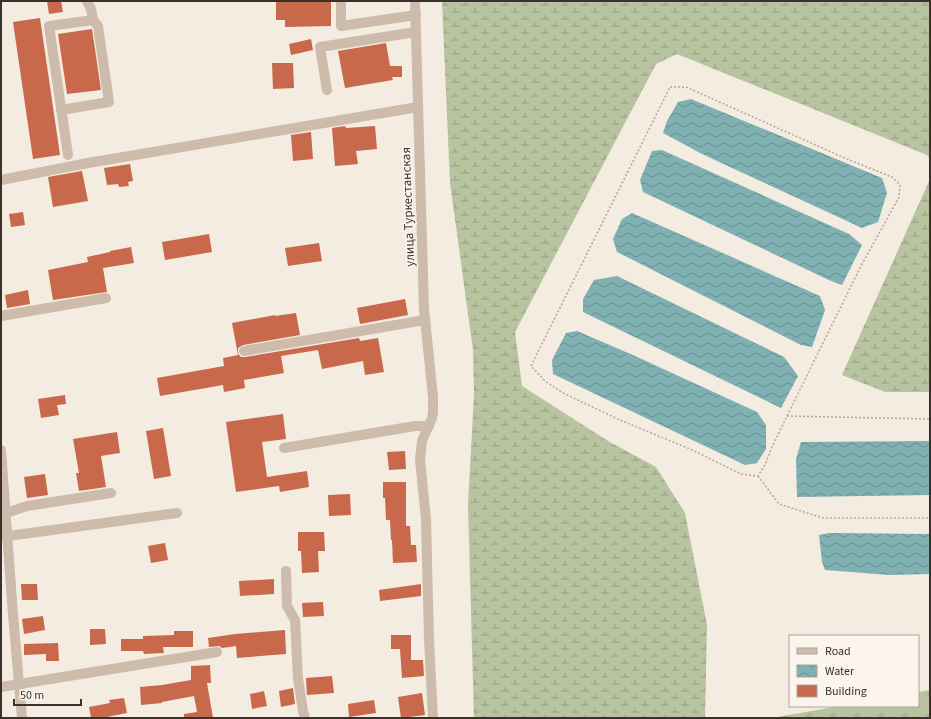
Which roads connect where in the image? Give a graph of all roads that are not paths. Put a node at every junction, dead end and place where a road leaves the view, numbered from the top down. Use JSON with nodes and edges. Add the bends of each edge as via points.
{"nodes":[{"id":1,"x":86,"y":1,"type":"edge"},
{"id":2,"x":341,"y":1,"type":"edge"},
{"id":3,"x":415,"y":1,"type":"edge"},
{"id":4,"x":416,"y":14,"type":"junction"},
{"id":5,"x":93,"y":20,"type":"junction"},
{"id":6,"x":416,"y":32,"type":"junction"},
{"id":7,"x":327,"y":90,"type":"dead end"},
{"id":8,"x":418,"y":107,"type":"junction"},
{"id":9,"x":61,"y":110,"type":"junction"},
{"id":10,"x":68,"y":155,"type":"dead end"},
{"id":11,"x":1,"y":180,"type":"edge"},
{"id":12,"x":106,"y":298,"type":"dead end"},
{"id":13,"x":1,"y":316,"type":"edge"},
{"id":14,"x":425,"y":320,"type":"junction"},
{"id":15,"x":244,"y":351,"type":"dead end"},
{"id":16,"x":429,"y":426,"type":"junction"},
{"id":17,"x":284,"y":448,"type":"dead end"},
{"id":18,"x":1,"y":450,"type":"edge"},
{"id":19,"x":111,"y":493,"type":"dead end"},
{"id":20,"x":6,"y":513,"type":"junction"},
{"id":21,"x":177,"y":513,"type":"dead end"},
{"id":22,"x":4,"y":537,"type":"edge"},
{"id":23,"x":286,"y":571,"type":"dead end"},
{"id":24,"x":217,"y":652,"type":"dead end"},
{"id":25,"x":18,"y":684,"type":"junction"},
{"id":26,"x":1,"y":687,"type":"edge"},
{"id":27,"x":22,"y":718,"type":"edge"},
{"id":28,"x":305,"y":718,"type":"edge"},
{"id":29,"x":433,"y":718,"type":"edge"}],
"edges":[{"from":1,"to":5,"type":"street"},
{"from":2,"to":4,"type":"street","via":[[341,26]]},
{"from":3,"to":4,"type":"street","name":"улица Туркестанская"},
{"from":4,"to":6,"type":"street","name":"улица Туркестанская"},
{"from":5,"to":9,"type":"street","via":[[49,26]]},
{"from":5,"to":9,"type":"street","via":[[98,26],[109,102]]},
{"from":6,"to":7,"type":"street","via":[[320,47]]},
{"from":6,"to":8,"type":"street","name":"улица Туркестанская"},
{"from":8,"to":11,"type":"street","via":[[96,161]]},
{"from":8,"to":14,"type":"street","name":"улица Туркестанская"},
{"from":9,"to":10,"type":"street"},
{"from":12,"to":13,"type":"street"},
{"from":14,"to":15,"type":"street"},
{"from":14,"to":16,"type":"street","name":"улица Туркестанская","via":[[434,412]]},
{"from":16,"to":17,"type":"street","via":[[415,426]]},
{"from":16,"to":29,"type":"street","via":[[422,441],[420,459],[426,520]]},
{"from":18,"to":20,"type":"street"},
{"from":19,"to":20,"type":"street","via":[[27,506]]},
{"from":20,"to":22,"type":"street"},
{"from":21,"to":22,"type":"street"},
{"from":22,"to":25,"type":"street"},
{"from":23,"to":28,"type":"street","via":[[287,606],[295,620],[298,678]]},
{"from":24,"to":25,"type":"street"},
{"from":25,"to":26,"type":"street"},
{"from":25,"to":27,"type":"street"}]}
